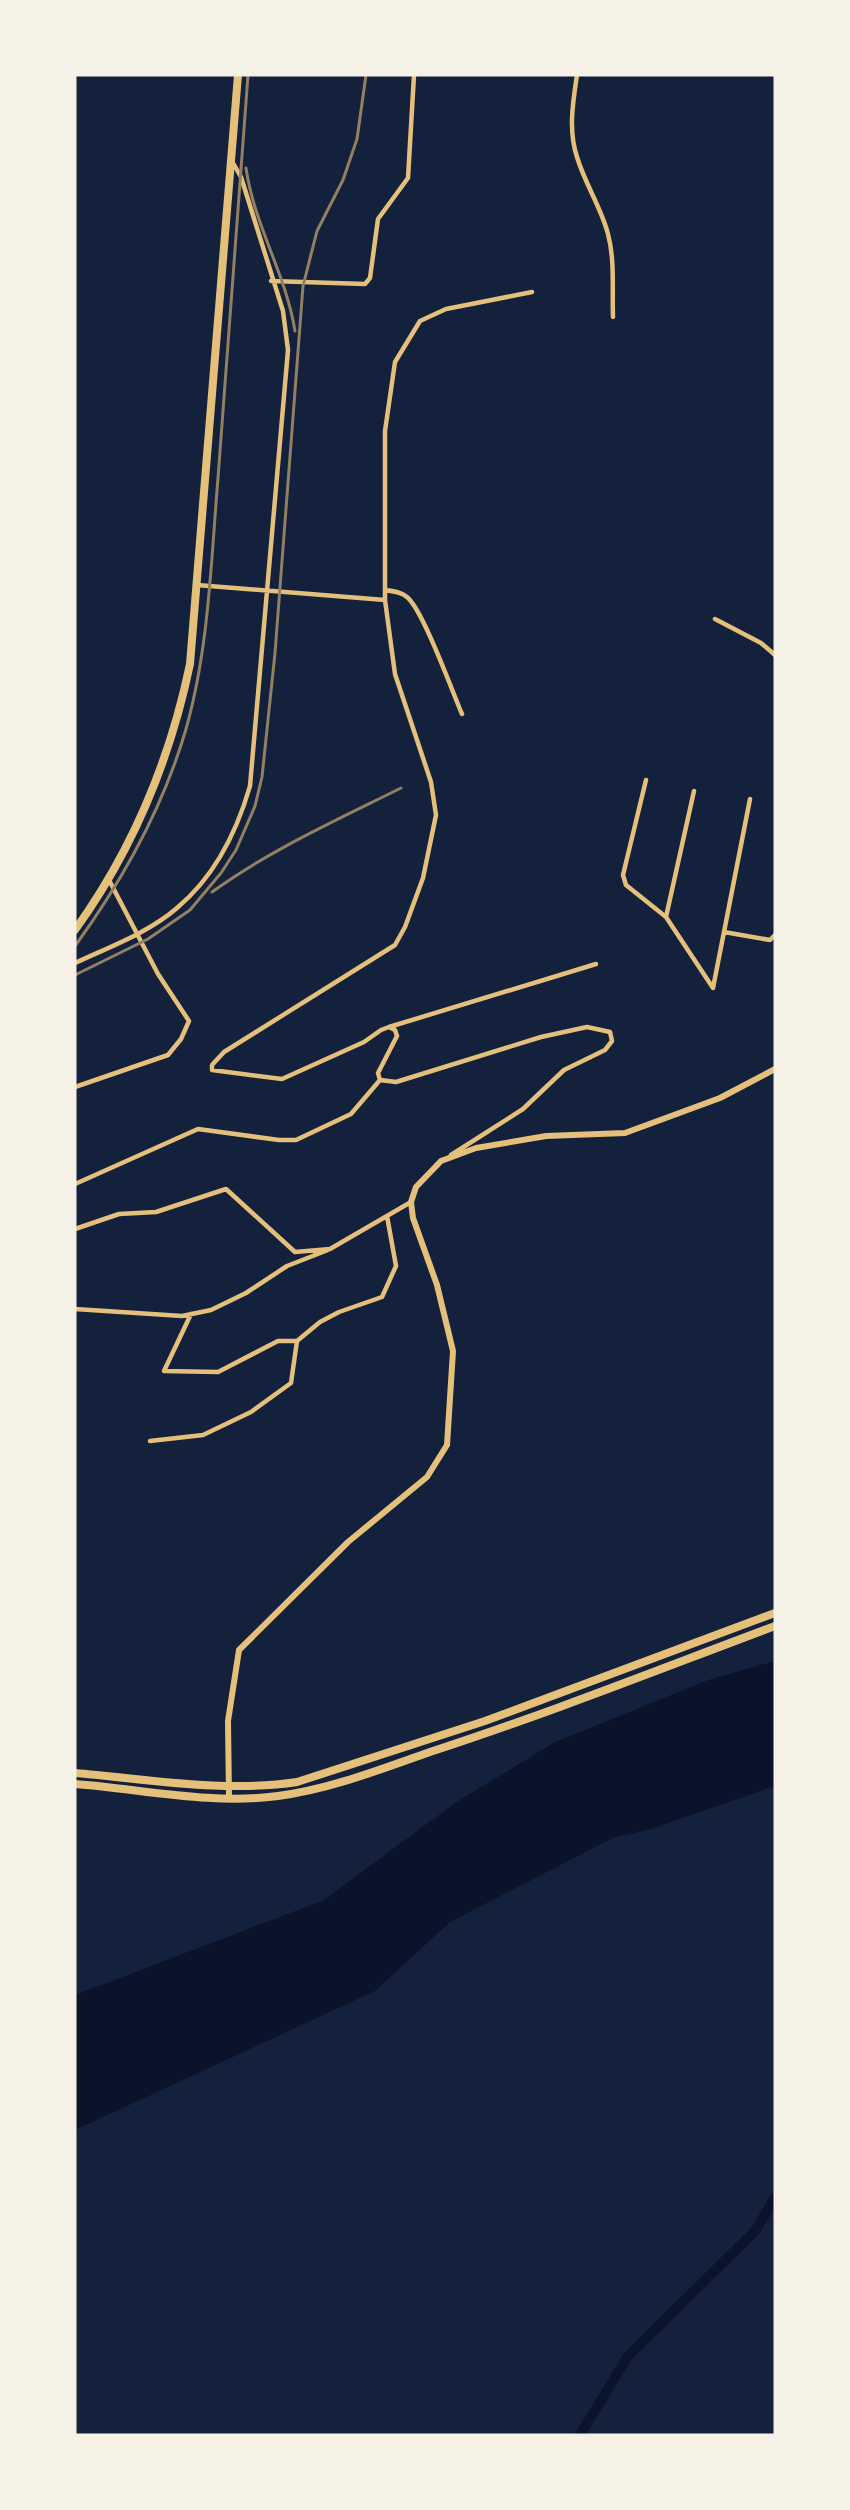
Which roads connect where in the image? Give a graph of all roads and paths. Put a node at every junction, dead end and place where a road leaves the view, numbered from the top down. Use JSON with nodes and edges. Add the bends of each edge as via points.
{"nodes":[{"id":1,"x":238,"y":75,"type":"edge"},
{"id":2,"x":414,"y":75,"type":"edge"},
{"id":3,"x":577,"y":75,"type":"edge"},
{"id":4,"x":231,"y":160,"type":"junction"},
{"id":5,"x":271,"y":280,"type":"junction"},
{"id":6,"x":532,"y":292,"type":"dead end"},
{"id":7,"x":613,"y":317,"type":"dead end"},
{"id":8,"x":198,"y":585,"type":"junction"},
{"id":9,"x":267,"y":590,"type":"junction"},
{"id":10,"x":385,"y":590,"type":"junction"},
{"id":11,"x":386,"y":600,"type":"junction"},
{"id":12,"x":715,"y":619,"type":"dead end"},
{"id":13,"x":775,"y":655,"type":"edge"},
{"id":14,"x":462,"y":714,"type":"dead end"},
{"id":15,"x":646,"y":780,"type":"dead end"},
{"id":16,"x":694,"y":791,"type":"dead end"},
{"id":17,"x":750,"y":799,"type":"dead end"},
{"id":18,"x":109,"y":880,"type":"junction"},
{"id":19,"x":666,"y":916,"type":"junction"},
{"id":20,"x":75,"y":930,"type":"edge"},
{"id":21,"x":723,"y":932,"type":"junction"},
{"id":22,"x":137,"y":934,"type":"junction"},
{"id":23,"x":775,"y":935,"type":"edge"},
{"id":24,"x":75,"y":963,"type":"edge"},
{"id":25,"x":596,"y":964,"type":"dead end"},
{"id":26,"x":389,"y":1028,"type":"junction"},
{"id":27,"x":775,"y":1069,"type":"edge"},
{"id":28,"x":380,"y":1080,"type":"junction"},
{"id":29,"x":75,"y":1087,"type":"edge"},
{"id":30,"x":441,"y":1161,"type":"junction"},
{"id":31,"x":75,"y":1184,"type":"edge"},
{"id":32,"x":411,"y":1202,"type":"junction"},
{"id":33,"x":387,"y":1216,"type":"junction"},
{"id":34,"x":75,"y":1229,"type":"edge"},
{"id":35,"x":330,"y":1249,"type":"junction"},
{"id":36,"x":75,"y":1309,"type":"edge"},
{"id":37,"x":191,"y":1314,"type":"junction"},
{"id":38,"x":297,"y":1341,"type":"junction"},
{"id":39,"x":150,"y":1441,"type":"dead end"},
{"id":40,"x":775,"y":1613,"type":"edge"},
{"id":41,"x":775,"y":1626,"type":"edge"},
{"id":42,"x":75,"y":1773,"type":"edge"},
{"id":43,"x":75,"y":1784,"type":"edge"},
{"id":44,"x":230,"y":1786,"type":"junction"},
{"id":45,"x":229,"y":1797,"type":"junction"}],
"edges":[{"from":1,"to":4,"type":"main road"},
{"from":2,"to":5,"type":"street","via":[[408,178],[378,219],[370,278],[365,284]]},
{"from":3,"to":7,"type":"street","via":[[573,140],[579,166],[609,237]]},
{"from":4,"to":5,"type":"street","via":[[241,177]]},
{"from":4,"to":8,"type":"main road"},
{"from":5,"to":9,"type":"street","via":[[283,311],[288,350]]},
{"from":6,"to":10,"type":"street","via":[[446,309],[420,321],[395,362],[385,431]]},
{"from":8,"to":9,"type":"street"},
{"from":8,"to":18,"type":"main road","via":[[190,664],[171,739],[136,827]]},
{"from":9,"to":11,"type":"street"},
{"from":9,"to":22,"type":"street","via":[[253,771],[244,807],[219,859],[199,886],[177,909]]},
{"from":10,"to":11,"type":"street"},
{"from":10,"to":14,"type":"street","via":[[410,600]]},
{"from":11,"to":26,"type":"street","via":[[395,674],[430,782],[436,815],[423,878],[405,927],[395,945],[224,1052],[212,1070],[282,1079]]},
{"from":12,"to":13,"type":"street","via":[[761,643]]},
{"from":15,"to":19,"type":"street","via":[[623,874],[627,885]]},
{"from":16,"to":19,"type":"street"},
{"from":17,"to":21,"type":"street"},
{"from":18,"to":20,"type":"main road"},
{"from":18,"to":22,"type":"street"},
{"from":19,"to":21,"type":"street","via":[[713,988]]},
{"from":21,"to":23,"type":"street","via":[[770,940]]},
{"from":22,"to":24,"type":"street"},
{"from":22,"to":29,"type":"street","via":[[189,1021],[181,1040],[168,1055]]},
{"from":25,"to":26,"type":"street"},
{"from":26,"to":28,"type":"street","via":[[398,1033],[378,1073]]},
{"from":27,"to":30,"type":"street","via":[[720,1098],[625,1133],[546,1136],[476,1148]]},
{"from":28,"to":30,"type":"street","via":[[396,1082],[587,1026],[610,1032],[612,1041],[605,1050],[564,1070],[523,1109]]},
{"from":28,"to":31,"type":"street","via":[[351,1114],[296,1140],[198,1130]]},
{"from":30,"to":32,"type":"street","via":[[416,1187]]},
{"from":32,"to":33,"type":"street"},
{"from":32,"to":44,"type":"street","via":[[453,1351],[447,1445],[427,1477],[348,1542],[239,1650],[228,1721]]},
{"from":33,"to":35,"type":"street"},
{"from":33,"to":38,"type":"street","via":[[396,1266],[382,1297],[339,1312]]},
{"from":34,"to":35,"type":"street","via":[[118,1214],[156,1212],[226,1190],[295,1252]]},
{"from":35,"to":37,"type":"street","via":[[288,1266],[211,1310]]},
{"from":36,"to":37,"type":"street"},
{"from":37,"to":38,"type":"street","via":[[164,1371],[218,1372],[279,1341]]},
{"from":38,"to":39,"type":"street","via":[[291,1383],[251,1412],[203,1435]]},
{"from":40,"to":44,"type":"main road","via":[[583,1686],[336,1772],[266,1787]]},
{"from":41,"to":45,"type":"main road","via":[[482,1736],[327,1786],[276,1796]]},
{"from":42,"to":44,"type":"main road"},
{"from":43,"to":45,"type":"main road"},
{"from":44,"to":45,"type":"street"}]}
